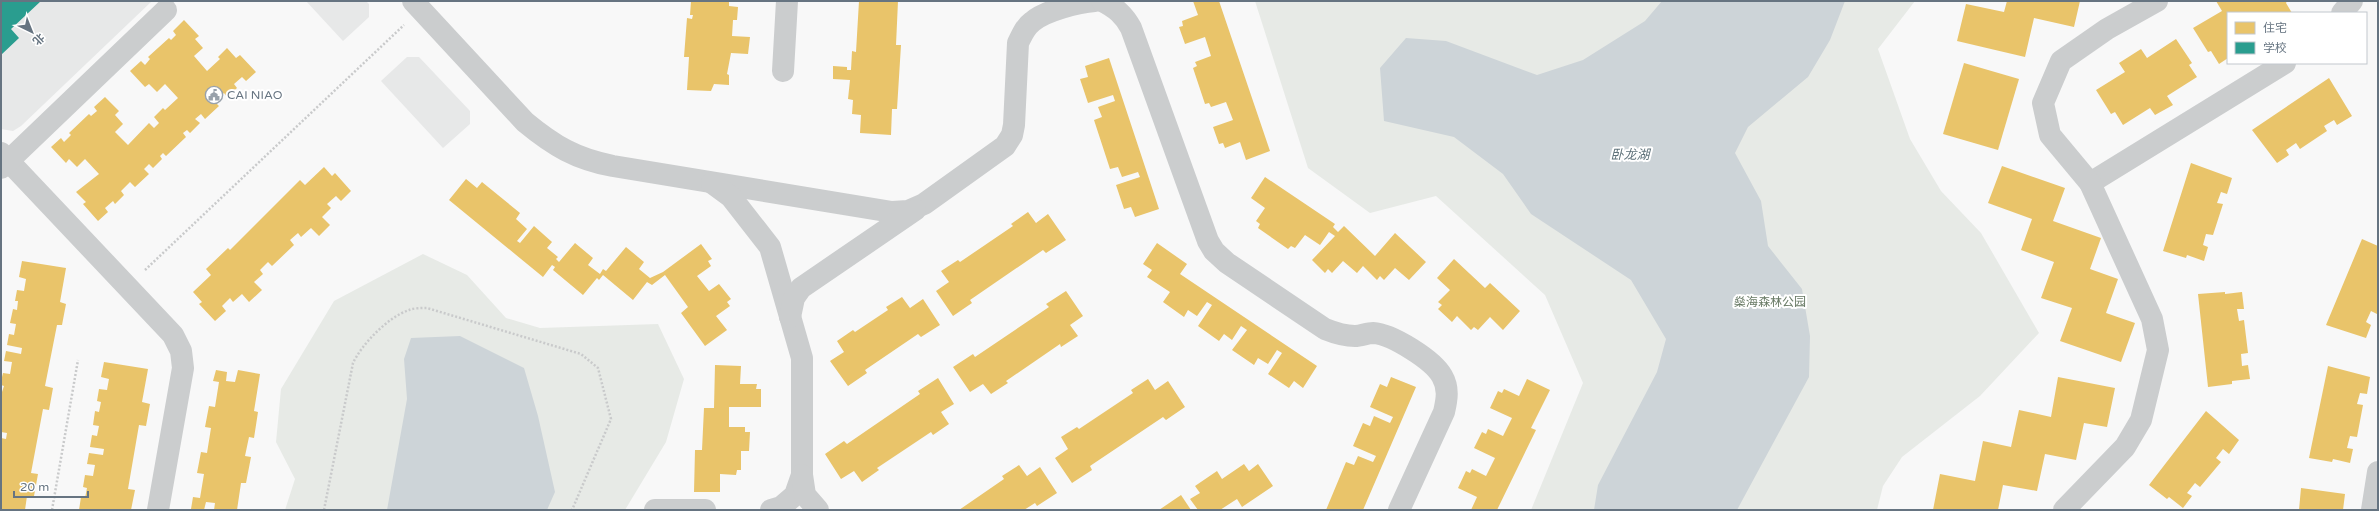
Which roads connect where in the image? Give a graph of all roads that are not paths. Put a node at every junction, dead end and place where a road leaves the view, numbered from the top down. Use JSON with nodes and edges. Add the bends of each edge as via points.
{"nodes":[{"id":1,"x":787,"y":1,"type":"edge"},
{"id":2,"x":1095,"y":1,"type":"edge"},
{"id":3,"x":1102,"y":1,"type":"edge"},
{"id":4,"x":2158,"y":1,"type":"edge"},
{"id":5,"x":2352,"y":1,"type":"edge"},
{"id":6,"x":416,"y":5,"type":"edge"},
{"id":7,"x":166,"y":10,"type":"dead end"},
{"id":8,"x":2343,"y":12,"type":"edge"},
{"id":9,"x":2283,"y":64,"type":"edge"},
{"id":10,"x":783,"y":71,"type":"dead end"},
{"id":11,"x":3,"y":161,"type":"edge"},
{"id":12,"x":711,"y":183,"type":"junction"},
{"id":13,"x":2090,"y":183,"type":"junction"},
{"id":14,"x":924,"y":204,"type":"junction"},
{"id":15,"x":790,"y":317,"type":"junction"},
{"id":16,"x":2378,"y":472,"type":"edge"},
{"id":17,"x":802,"y":475,"type":"junction"},
{"id":18,"x":158,"y":510,"type":"edge"},
{"id":19,"x":655,"y":510,"type":"edge"},
{"id":20,"x":705,"y":510,"type":"edge"},
{"id":21,"x":771,"y":510,"type":"edge"},
{"id":22,"x":818,"y":510,"type":"edge"},
{"id":23,"x":1398,"y":510,"type":"edge"},
{"id":24,"x":2064,"y":510,"type":"edge"},
{"id":25,"x":2372,"y":510,"type":"edge"}],
"edges":[{"from":1,"to":10,"type":"lane"},
{"from":2,"to":14,"type":"lane","via":[[1040,16],[1031,22],[1018,43],[1012,135],[996,154]]},
{"from":3,"to":23,"type":"lane","via":[[1120,11],[1131,28],[1208,241],[1214,251],[1227,263],[1325,330],[1342,336],[1374,333],[1399,341],[1442,375],[1447,387],[1444,412]]},
{"from":4,"to":13,"type":"lane","via":[[2107,29],[2061,61],[2042,103],[2050,135]]},
{"from":5,"to":8,"type":"lane"},
{"from":6,"to":12,"type":"lane","via":[[525,122],[569,154],[613,166]]},
{"from":7,"to":11,"type":"lane"},
{"from":9,"to":13,"type":"lane"},
{"from":11,"to":18,"type":"lane","via":[[173,335],[182,357],[183,368]]},
{"from":12,"to":14,"type":"lane","via":[[892,212],[908,211]]},
{"from":12,"to":15,"type":"lane","via":[[731,197],[766,240]]},
{"from":13,"to":24,"type":"lane","via":[[2152,319],[2158,350],[2141,420],[2125,447]]},
{"from":14,"to":15,"type":"lane","via":[[801,288],[794,298]]},
{"from":15,"to":17,"type":"lane","via":[[803,366]]},
{"from":16,"to":25,"type":"lane"},
{"from":17,"to":21,"type":"lane","via":[[795,495]]},
{"from":17,"to":22,"type":"lane","via":[[805,495]]},
{"from":19,"to":20,"type":"lane"}]}
